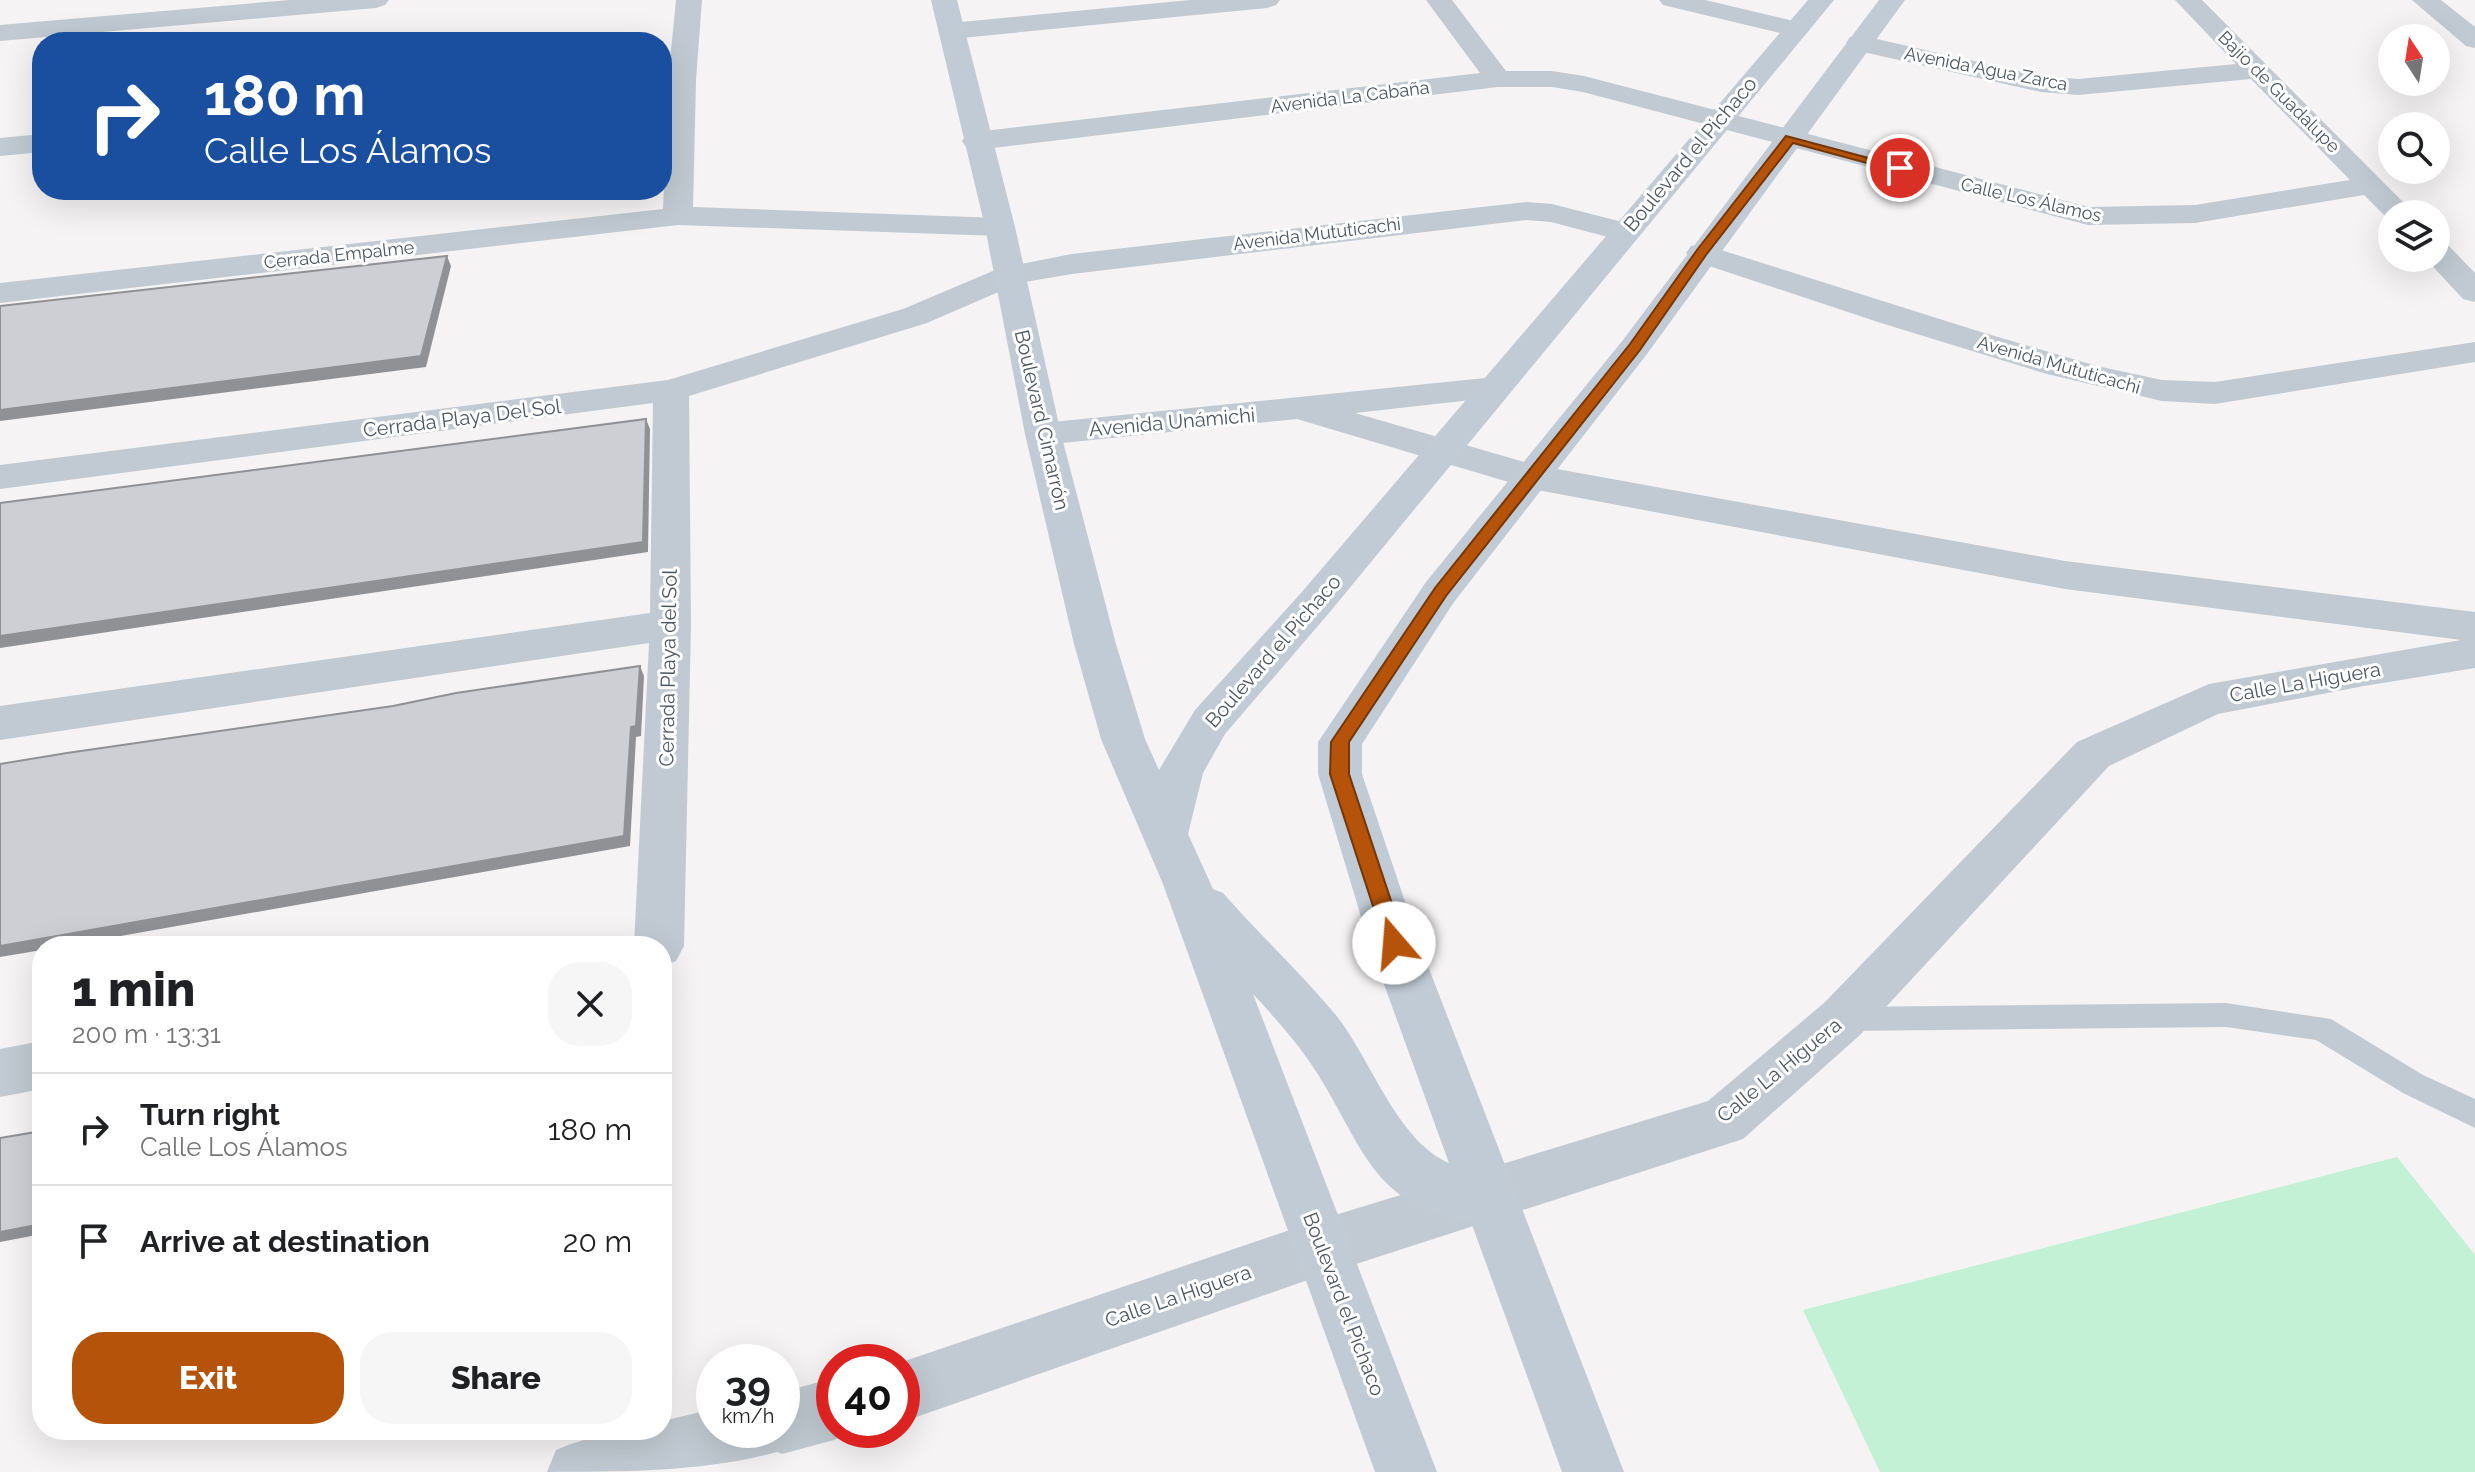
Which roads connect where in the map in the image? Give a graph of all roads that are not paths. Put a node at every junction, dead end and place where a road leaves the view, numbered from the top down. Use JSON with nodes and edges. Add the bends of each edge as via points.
{"nodes":[{"id":1,"x":376,"y":0,"type":"edge"},
{"id":2,"x":689,"y":0,"type":"edge"},
{"id":3,"x":1267,"y":0,"type":"edge"},
{"id":4,"x":1439,"y":0,"type":"edge"},
{"id":5,"x":1672,"y":0,"type":"edge"},
{"id":6,"x":1821,"y":0,"type":"edge"},
{"id":7,"x":1892,"y":0,"type":"edge"},
{"id":8,"x":2188,"y":0,"type":"edge"},
{"id":9,"x":2425,"y":0,"type":"edge"},
{"id":10,"x":947,"y":16,"type":"edge"},
{"id":11,"x":1797,"y":29,"type":"junction"},
{"id":12,"x":0,"y":33,"type":"edge"},
{"id":13,"x":2475,"y":40,"type":"edge"},
{"id":14,"x":1859,"y":43,"type":"junction"},
{"id":15,"x":2258,"y":70,"type":"junction"},
{"id":16,"x":1498,"y":79,"type":"junction"},
{"id":17,"x":672,"y":81,"type":"edge"},
{"id":18,"x":1720,"y":118,"type":"junction"},
{"id":19,"x":1790,"y":139,"type":"junction"},
{"id":20,"x":976,"y":141,"type":"junction"},
{"id":21,"x":32,"y":144,"type":"edge"},
{"id":22,"x":0,"y":147,"type":"edge"},
{"id":23,"x":2371,"y":185,"type":"junction"},
{"id":24,"x":2386,"y":200,"type":"edge"},
{"id":25,"x":678,"y":216,"type":"junction"},
{"id":26,"x":1000,"y":227,"type":"junction"},
{"id":27,"x":1623,"y":232,"type":"junction"},
{"id":28,"x":1702,"y":253,"type":"junction"},
{"id":29,"x":2450,"y":266,"type":"edge"},
{"id":30,"x":1011,"y":275,"type":"junction"},
{"id":31,"x":2475,"y":292,"type":"edge"},
{"id":32,"x":0,"y":293,"type":"edge"},
{"id":33,"x":915,"y":316,"type":"joint"},
{"id":34,"x":2475,"y":352,"type":"edge"},
{"id":35,"x":1495,"y":388,"type":"junction"},
{"id":36,"x":671,"y":390,"type":"junction"},
{"id":37,"x":1301,"y":409,"type":"junction"},
{"id":38,"x":1043,"y":434,"type":"junction"},
{"id":39,"x":1442,"y":451,"type":"junction"},
{"id":40,"x":0,"y":477,"type":"edge"},
{"id":41,"x":1532,"y":477,"type":"junction"},
{"id":42,"x":670,"y":625,"type":"junction"},
{"id":43,"x":2475,"y":627,"type":"edge"},
{"id":44,"x":2475,"y":653,"type":"edge"},
{"id":45,"x":0,"y":723,"type":"edge"},
{"id":46,"x":1166,"y":832,"type":"junction"},
{"id":47,"x":1187,"y":884,"type":"junction"},
{"id":48,"x":659,"y":936,"type":"edge"},
{"id":49,"x":1842,"y":1019,"type":"junction"},
{"id":50,"x":32,"y":1067,"type":"edge"},
{"id":51,"x":0,"y":1073,"type":"edge"},
{"id":52,"x":2475,"y":1114,"type":"edge"},
{"id":53,"x":1489,"y":1197,"type":"junction"},
{"id":54,"x":1322,"y":1247,"type":"junction"},
{"id":55,"x":920,"y":1386,"type":"edge"},
{"id":56,"x":696,"y":1444,"type":"edge"},
{"id":57,"x":578,"y":1472,"type":"edge"},
{"id":58,"x":1406,"y":1472,"type":"edge"},
{"id":59,"x":1593,"y":1472,"type":"edge"}],
"edges":[{"from":1,"to":12,"type":"street"},
{"from":2,"to":17,"type":"street"},
{"from":3,"to":10,"type":"street"},
{"from":4,"to":16,"type":"street"},
{"from":5,"to":11,"type":"street"},
{"from":6,"to":11,"type":"street","name":"Boulevard el Pichaco"},
{"from":7,"to":14,"type":"street"},
{"from":8,"to":15,"type":"street","name":"Bajio de Guadalupe"},
{"from":9,"to":13,"type":"street"},
{"from":10,"to":20,"type":"street","name":"Boulevard Cimarrón"},
{"from":11,"to":18,"type":"street","name":"Boulevard el Pichaco"},
{"from":14,"to":15,"type":"street","name":"Avenida Agua Zarca","via":[[2041,84],[2078,87]]},
{"from":14,"to":19,"type":"street"},
{"from":15,"to":23,"type":"street","name":"Bajio de Guadalupe"},
{"from":16,"to":18,"type":"street","name":"Avenida La Cabaña","via":[[1584,84]]},
{"from":16,"to":20,"type":"street","name":"Avenida La Cabaña"},
{"from":17,"to":25,"type":"street"},
{"from":18,"to":19,"type":"street","name":"Calle Los Álamos"},
{"from":18,"to":27,"type":"street","name":"Boulevard el Pichaco"},
{"from":19,"to":23,"type":"street","name":"Calle Los Álamos","via":[[2088,216],[2137,220],[2199,216]]},
{"from":19,"to":28,"type":"street"},
{"from":20,"to":26,"type":"street","name":"Boulevard Cimarrón"},
{"from":21,"to":22,"type":"street"},
{"from":23,"to":24,"type":"street","name":"Bajio de Guadalupe"},
{"from":25,"to":26,"type":"street","name":"Cerrada Empalme"},
{"from":25,"to":32,"type":"street","name":"Cerrada Empalme"},
{"from":26,"to":30,"type":"street","name":"Boulevard Cimarrón"},
{"from":27,"to":30,"type":"street","name":"Avenida Mututicachi","via":[[1526,211]]},
{"from":27,"to":35,"type":"street","name":"Boulevard el Pichaco"},
{"from":28,"to":34,"type":"street","name":"Avenida Mututicachi","via":[[1944,332],[2132,387],[2177,394],[2215,393]]},
{"from":28,"to":41,"type":"street"},
{"from":29,"to":31,"type":"street"},
{"from":30,"to":33,"type":"street","name":"Avenida Mututicachi"},
{"from":30,"to":38,"type":"street","name":"Boulevard Cimarrón"},
{"from":33,"to":36,"type":"street","name":"Cerrada Playa Del Sol"},
{"from":35,"to":37,"type":"street","name":"Avenida Unámichi"},
{"from":35,"to":39,"type":"street","name":"Boulevard el Pichaco"},
{"from":36,"to":40,"type":"street","name":"Cerrada Playa Del Sol"},
{"from":36,"to":42,"type":"street","name":"Cerrada Playa del Sol"},
{"from":37,"to":38,"type":"street","name":"Avenida Unámichi"},
{"from":37,"to":39,"type":"street","name":"Avenida Unámichi"},
{"from":38,"to":46,"type":"street","name":"Boulevard Cimarrón","via":[[1123,739]]},
{"from":39,"to":41,"type":"street","name":"Avenida Unámichi"},
{"from":39,"to":46,"type":"street","name":"Boulevard el Pichaco","via":[[1210,722],[1181,771]]},
{"from":41,"to":43,"type":"street","name":"Avenida Unámichi","via":[[2065,575]]},
{"from":41,"to":53,"type":"street","via":[[1440,592],[1340,742],[1340,774],[1394,943]]},
{"from":42,"to":45,"type":"street","name":"Cerrada Playa Del Sol"},
{"from":42,"to":48,"type":"street","name":"Cerrada Playa del Sol"},
{"from":44,"to":49,"type":"street","name":"Calle La Higuera","via":[[2209,700],[2093,754]]},
{"from":46,"to":47,"type":"street","name":"Boulevard el Pichaco"},
{"from":47,"to":53,"type":"street","via":[[1273,977],[1331,1050],[1381,1138],[1399,1159],[1435,1185]]},
{"from":47,"to":54,"type":"street","name":"Boulevard el Pichaco"},
{"from":49,"to":52,"type":"lane","via":[[2226,1015],[2321,1028],[2413,1084]]},
{"from":49,"to":53,"type":"street","name":"Calle La Higuera","via":[[1724,1121]]},
{"from":50,"to":51,"type":"street"},
{"from":53,"to":54,"type":"street","name":"Calle La Higuera"},
{"from":53,"to":59,"type":"street"},
{"from":54,"to":55,"type":"street","name":"Calle La Higuera"},
{"from":54,"to":58,"type":"street","name":"Boulevard el Pichaco"},
{"from":56,"to":57,"type":"street"}]}
